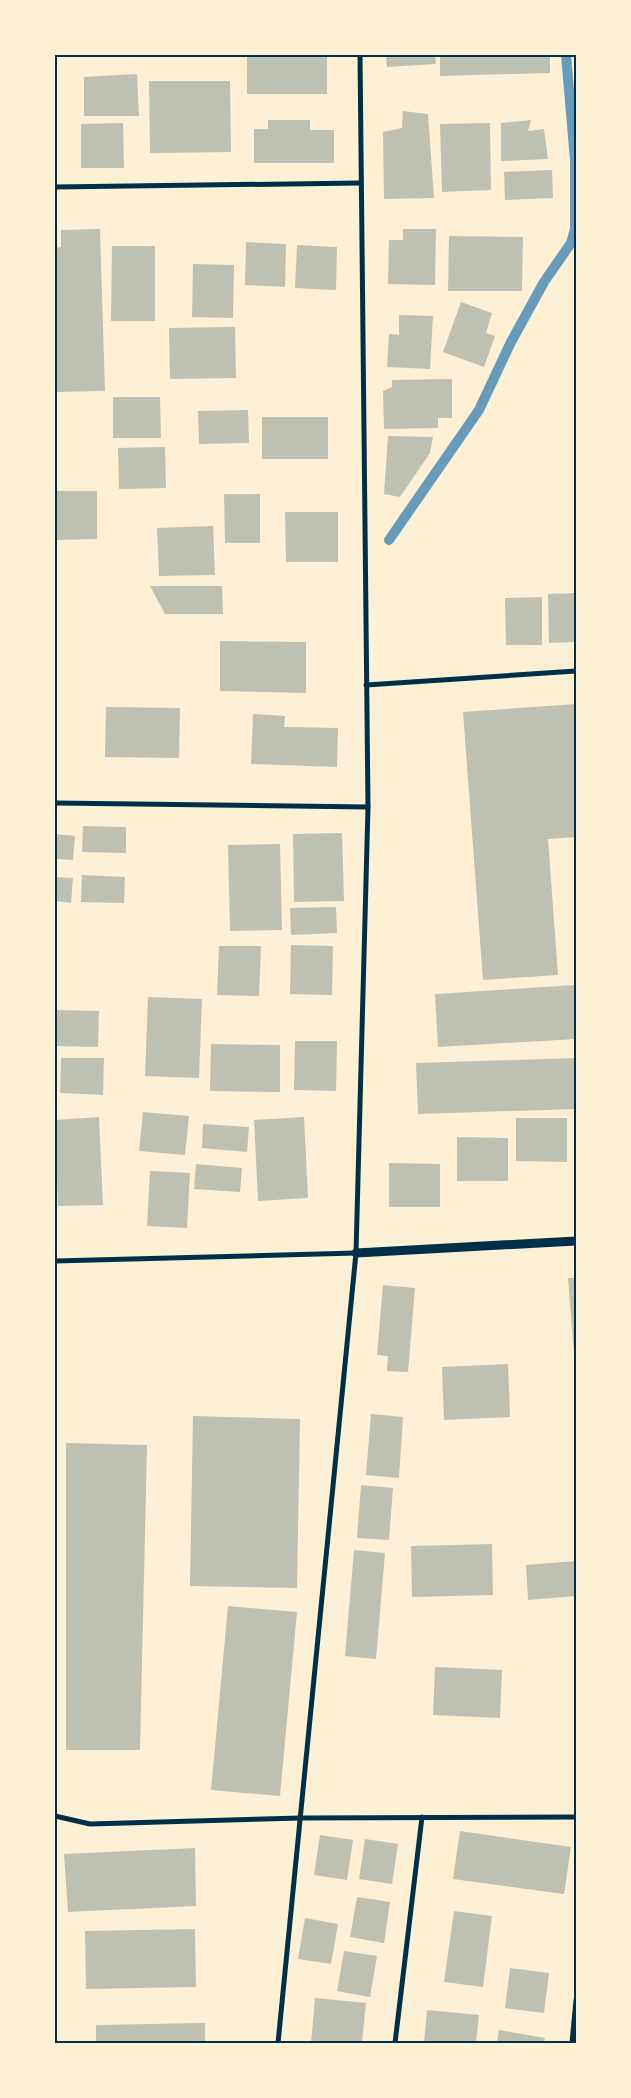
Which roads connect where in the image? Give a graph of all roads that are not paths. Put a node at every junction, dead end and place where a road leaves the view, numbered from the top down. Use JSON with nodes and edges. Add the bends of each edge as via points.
{"nodes":[{"id":1,"x":360,"y":55,"type":"edge"},
{"id":2,"x":360,"y":183,"type":"junction"},
{"id":3,"x":55,"y":187,"type":"edge"},
{"id":4,"x":576,"y":671,"type":"edge"},
{"id":5,"x":366,"y":685,"type":"junction"},
{"id":6,"x":55,"y":803,"type":"edge"},
{"id":7,"x":368,"y":807,"type":"junction"},
{"id":8,"x":576,"y":1241,"type":"edge"},
{"id":9,"x":356,"y":1252,"type":"junction"},
{"id":10,"x":55,"y":1261,"type":"edge"},
{"id":11,"x":55,"y":1816,"type":"edge"},
{"id":12,"x":422,"y":1817,"type":"junction"},
{"id":13,"x":576,"y":1817,"type":"edge"},
{"id":14,"x":302,"y":1818,"type":"junction"},
{"id":15,"x":576,"y":2000,"type":"edge"},
{"id":16,"x":278,"y":2043,"type":"edge"},
{"id":17,"x":395,"y":2043,"type":"edge"},
{"id":18,"x":572,"y":2043,"type":"edge"}],
"edges":[{"from":1,"to":2,"type":"street"},
{"from":2,"to":3,"type":"street"},
{"from":2,"to":5,"type":"street"},
{"from":4,"to":5,"type":"street"},
{"from":5,"to":7,"type":"street"},
{"from":6,"to":7,"type":"street"},
{"from":7,"to":9,"type":"street"},
{"from":8,"to":9,"type":"street"},
{"from":9,"to":10,"type":"street"},
{"from":9,"to":14,"type":"street"},
{"from":11,"to":14,"type":"street","via":[[90,1824]]},
{"from":12,"to":13,"type":"street"},
{"from":12,"to":14,"type":"street"},
{"from":12,"to":17,"type":"street"},
{"from":14,"to":16,"type":"street"},
{"from":15,"to":18,"type":"street"}]}
